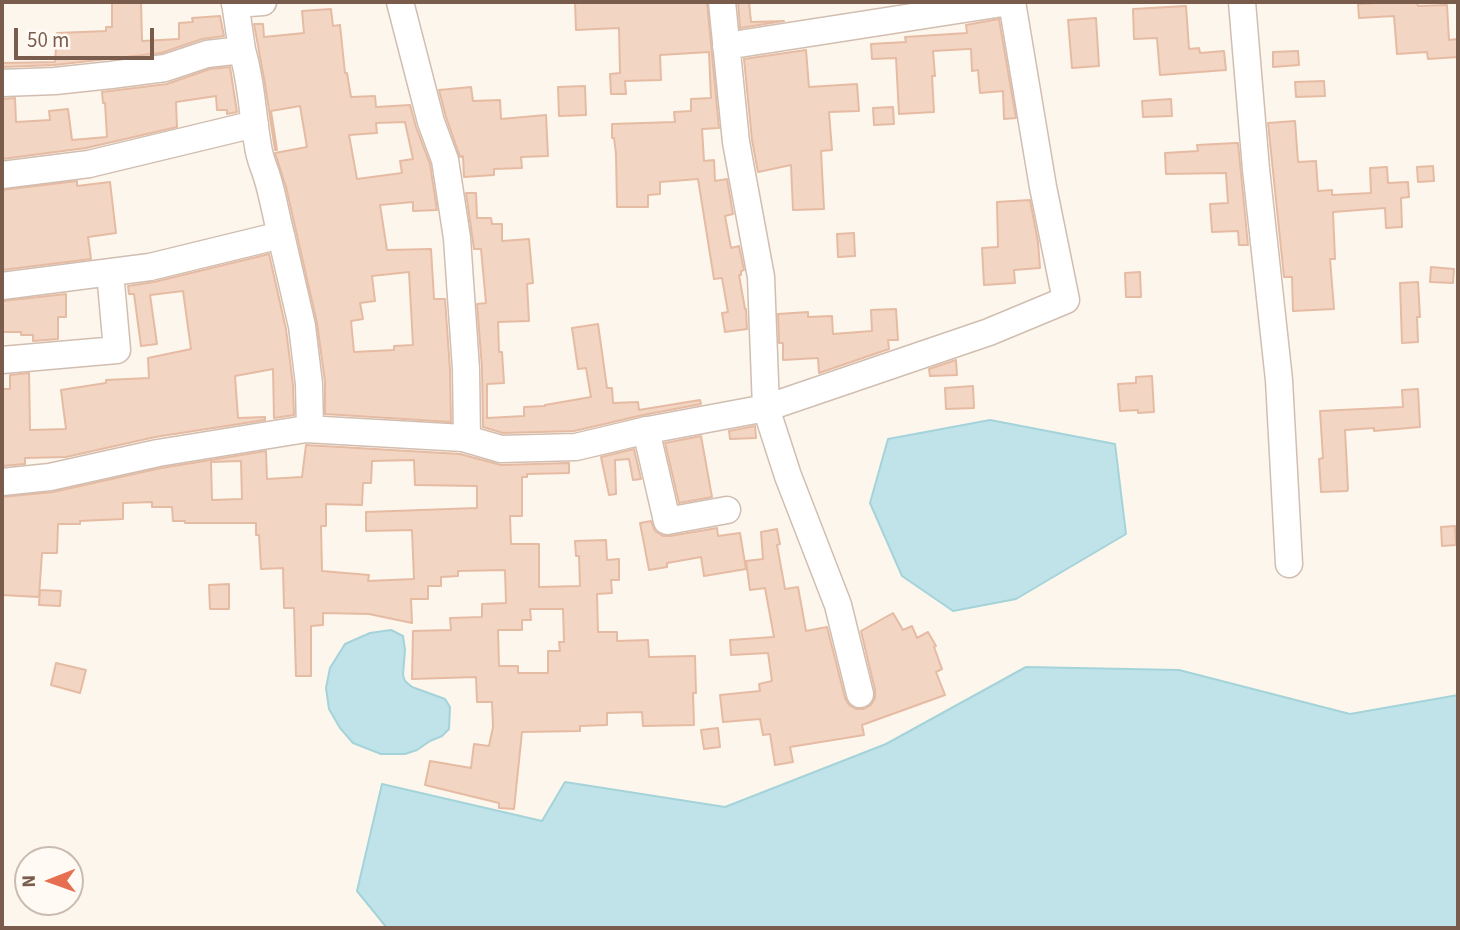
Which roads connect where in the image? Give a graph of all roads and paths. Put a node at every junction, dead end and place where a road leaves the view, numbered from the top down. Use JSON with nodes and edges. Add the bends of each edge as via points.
{"nodes":[{"id":1,"x":263,"y":2,"type":"edge"},
{"id":2,"x":400,"y":2,"type":"edge"},
{"id":3,"x":722,"y":2,"type":"edge"},
{"id":4,"x":1010,"y":2,"type":"edge"},
{"id":5,"x":1230,"y":2,"type":"edge"},
{"id":6,"x":1243,"y":2,"type":"edge"},
{"id":7,"x":235,"y":3,"type":"edge"},
{"id":8,"x":726,"y":46,"type":"junction"},
{"id":9,"x":242,"y":50,"type":"junction"},
{"id":10,"x":2,"y":83,"type":"edge"},
{"id":11,"x":255,"y":124,"type":"junction"},
{"id":12,"x":2,"y":175,"type":"edge"},
{"id":13,"x":281,"y":235,"type":"junction"},
{"id":14,"x":110,"y":272,"type":"junction"},
{"id":15,"x":2,"y":286,"type":"edge"},
{"id":16,"x":2,"y":360,"type":"edge"},
{"id":17,"x":766,"y":408,"type":"junction"},
{"id":18,"x":310,"y":429,"type":"junction"},
{"id":19,"x":646,"y":430,"type":"junction"},
{"id":20,"x":467,"y":439,"type":"junction"},
{"id":21,"x":2,"y":482,"type":"edge"},
{"id":22,"x":727,"y":510,"type":"dead end"},
{"id":23,"x":1289,"y":564,"type":"dead end"},
{"id":24,"x":860,"y":694,"type":"dead end"}],
"edges":[{"from":1,"to":7,"type":"street"},
{"from":2,"to":20,"type":"street","via":[[430,122],[445,160],[457,239]]},
{"from":3,"to":8,"type":"street"},
{"from":4,"to":8,"type":"street"},
{"from":4,"to":17,"type":"street","via":[[1066,300],[989,332]]},
{"from":5,"to":6,"type":"street"},
{"from":6,"to":23,"type":"street","via":[[1279,380]]},
{"from":7,"to":9,"type":"street"},
{"from":8,"to":17,"type":"street","via":[[736,142],[761,277]]},
{"from":9,"to":10,"type":"street","via":[[207,54],[165,68]]},
{"from":9,"to":11,"type":"street"},
{"from":11,"to":12,"type":"street","via":[[89,164]]},
{"from":11,"to":13,"type":"street"},
{"from":13,"to":14,"type":"street","via":[[150,267]]},
{"from":13,"to":18,"type":"street","via":[[302,326]]},
{"from":14,"to":15,"type":"street"},
{"from":14,"to":16,"type":"street","via":[[117,350]]},
{"from":17,"to":19,"type":"street"},
{"from":17,"to":24,"type":"street","via":[[838,605]]},
{"from":18,"to":20,"type":"street"},
{"from":18,"to":21,"type":"street"},
{"from":19,"to":20,"type":"street","via":[[576,447],[501,449]]},
{"from":19,"to":22,"type":"street","via":[[667,521]]}]}
